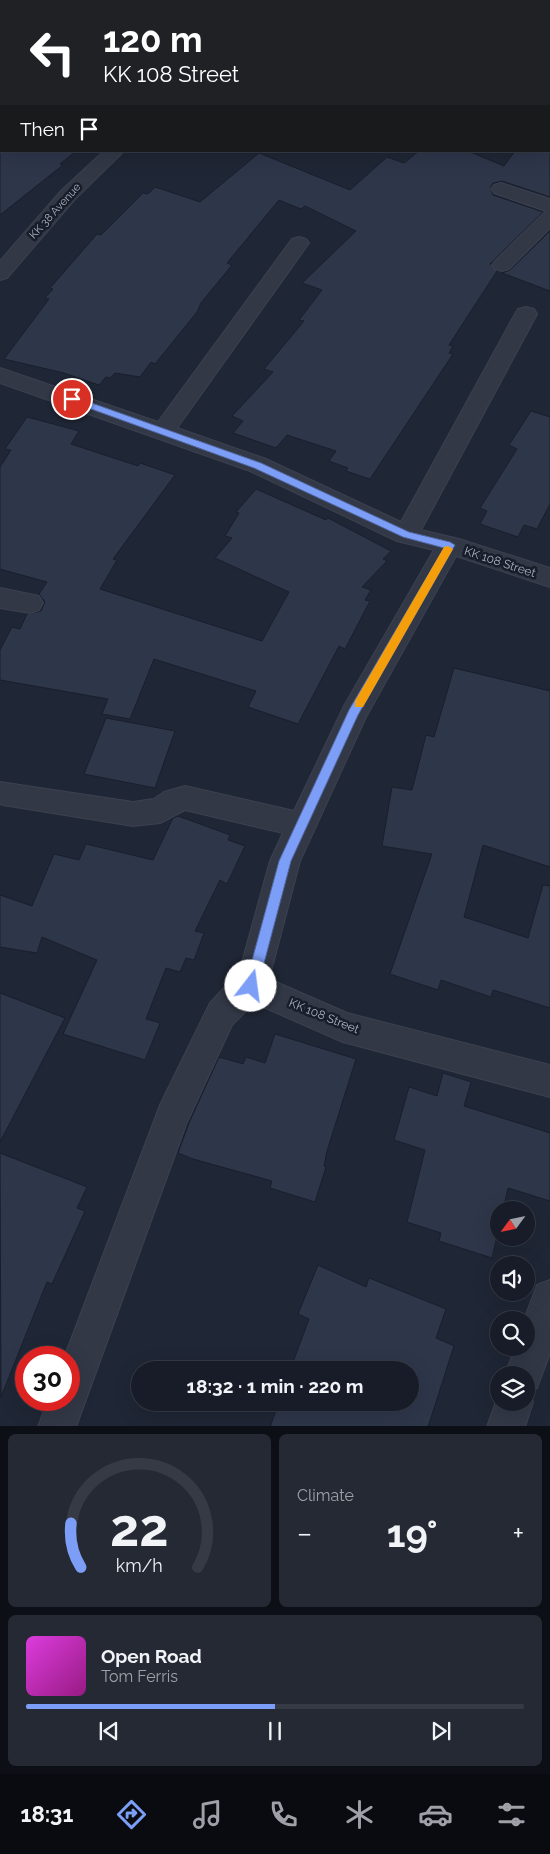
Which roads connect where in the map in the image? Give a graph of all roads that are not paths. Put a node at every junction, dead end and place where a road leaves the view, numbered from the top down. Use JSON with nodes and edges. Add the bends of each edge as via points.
{"nodes":[{"id":1,"x":114,"y":152,"type":"edge"},
{"id":2,"x":501,"y":189,"type":"dead end"},
{"id":3,"x":550,"y":206,"type":"edge"},
{"id":4,"x":550,"y":216,"type":"edge"},
{"id":5,"x":298,"y":242,"type":"dead end"},
{"id":6,"x":502,"y":265,"type":"dead end"},
{"id":7,"x":0,"y":274,"type":"edge"},
{"id":8,"x":526,"y":314,"type":"dead end"},
{"id":9,"x":0,"y":375,"type":"edge"},
{"id":10,"x":163,"y":431,"type":"junction"},
{"id":11,"x":406,"y":535,"type":"junction"},
{"id":12,"x":450,"y":545,"type":"junction"},
{"id":13,"x":550,"y":578,"type":"edge"},
{"id":14,"x":0,"y":598,"type":"edge"},
{"id":15,"x":30,"y":603,"type":"dead end"},
{"id":16,"x":3,"y":793,"type":"dead end"},
{"id":17,"x":302,"y":825,"type":"junction"},
{"id":18,"x":251,"y":986,"type":"junction"},
{"id":19,"x":550,"y":1081,"type":"edge"},
{"id":20,"x":550,"y":1298,"type":"edge"},
{"id":21,"x":80,"y":1364,"type":"edge"},
{"id":22,"x":527,"y":1366,"type":"edge"},
{"id":23,"x":63,"y":1411,"type":"edge"},
{"id":24,"x":511,"y":1411,"type":"edge"},
{"id":25,"x":57,"y":1426,"type":"edge"},
{"id":26,"x":506,"y":1426,"type":"edge"}],
"edges":[{"from":1,"to":7,"type":"street","name":"KK 38 Avenue","via":[[68,195]]},
{"from":2,"to":3,"type":"street"},
{"from":4,"to":6,"type":"street"},
{"from":5,"to":10,"type":"street"},
{"from":8,"to":11,"type":"street"},
{"from":9,"to":10,"type":"street","name":"KK 108 Street"},
{"from":10,"to":11,"type":"street","name":"KK 108 Street","via":[[258,465]]},
{"from":11,"to":12,"type":"street","name":"KK 108 Street"},
{"from":12,"to":13,"type":"street","name":"KK 108 Street"},
{"from":12,"to":17,"type":"street","name":"KK 108 Street","via":[[354,714]]},
{"from":14,"to":15,"type":"street"},
{"from":16,"to":17,"type":"street","via":[[133,814],[160,811],[185,798]]},
{"from":17,"to":18,"type":"street","name":"KK 108 Street","via":[[285,861]]},
{"from":18,"to":19,"type":"street","name":"KK 108 Street","via":[[343,1027]]},
{"from":18,"to":21,"type":"street","via":[[221,1014],[172,1117]]},
{"from":20,"to":22,"type":"street"},
{"from":23,"to":25,"type":"street"},
{"from":24,"to":26,"type":"street"}]}
